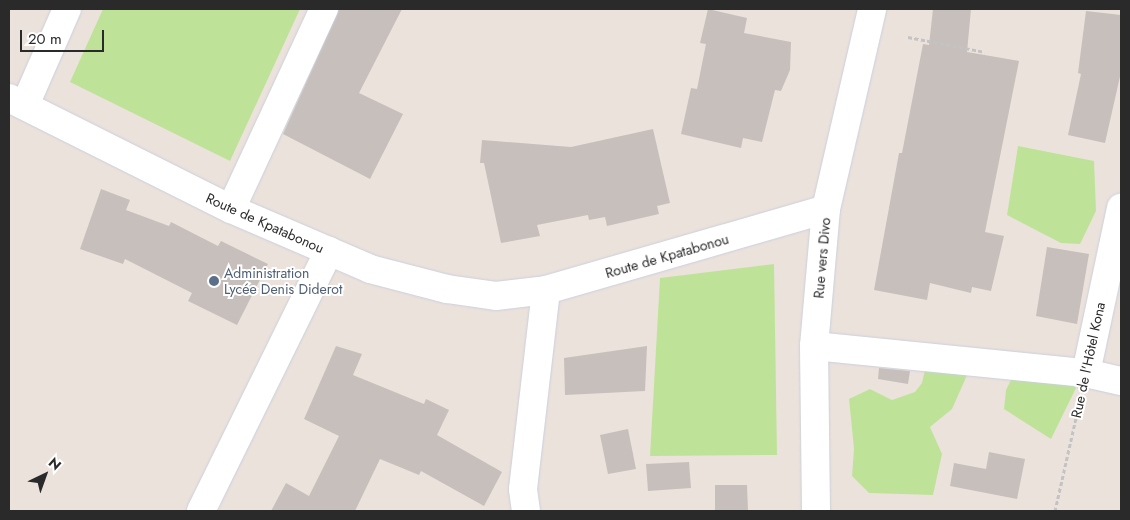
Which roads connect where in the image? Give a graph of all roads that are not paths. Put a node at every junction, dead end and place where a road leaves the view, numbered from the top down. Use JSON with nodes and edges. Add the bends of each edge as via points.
{"nodes":[{"id":1,"x":68,"y":9,"type":"edge"},
{"id":2,"x":324,"y":9,"type":"edge"},
{"id":3,"x":872,"y":9,"type":"edge"},
{"id":4,"x":17,"y":101,"type":"edge"},
{"id":5,"x":1121,"y":208,"type":"edge"},
{"id":6,"x":231,"y":209,"type":"junction"},
{"id":7,"x":826,"y":209,"type":"junction"},
{"id":8,"x":329,"y":251,"type":"junction"},
{"id":9,"x":546,"y":290,"type":"junction"},
{"id":10,"x":814,"y":346,"type":"junction"},
{"id":11,"x":1086,"y":372,"type":"junction"},
{"id":12,"x":1121,"y":381,"type":"edge"},
{"id":13,"x":202,"y":511,"type":"edge"},
{"id":14,"x":526,"y":511,"type":"edge"},
{"id":15,"x":816,"y":511,"type":"edge"}],
"edges":[{"from":1,"to":4,"type":"street"},
{"from":2,"to":6,"type":"street"},
{"from":3,"to":7,"type":"street","name":"Rue vers Divo"},
{"from":4,"to":6,"type":"street","name":"Route de Kpatabonou"},
{"from":5,"to":11,"type":"street","name":"Rue de l'Hôtel Kona"},
{"from":6,"to":8,"type":"street","name":"Route de Kpatabonou"},
{"from":7,"to":9,"type":"street","name":"Route de Kpatabonou"},
{"from":7,"to":10,"type":"street","name":"Rue vers Divo"},
{"from":8,"to":9,"type":"street","name":"Route de Kpatabonou","via":[[370,269],[446,289],[496,296]]},
{"from":8,"to":13,"type":"street"},
{"from":9,"to":14,"type":"street","via":[[524,489]]},
{"from":10,"to":11,"type":"street"},
{"from":10,"to":15,"type":"street","name":"Rue vers Divo"},
{"from":11,"to":12,"type":"street"}]}
